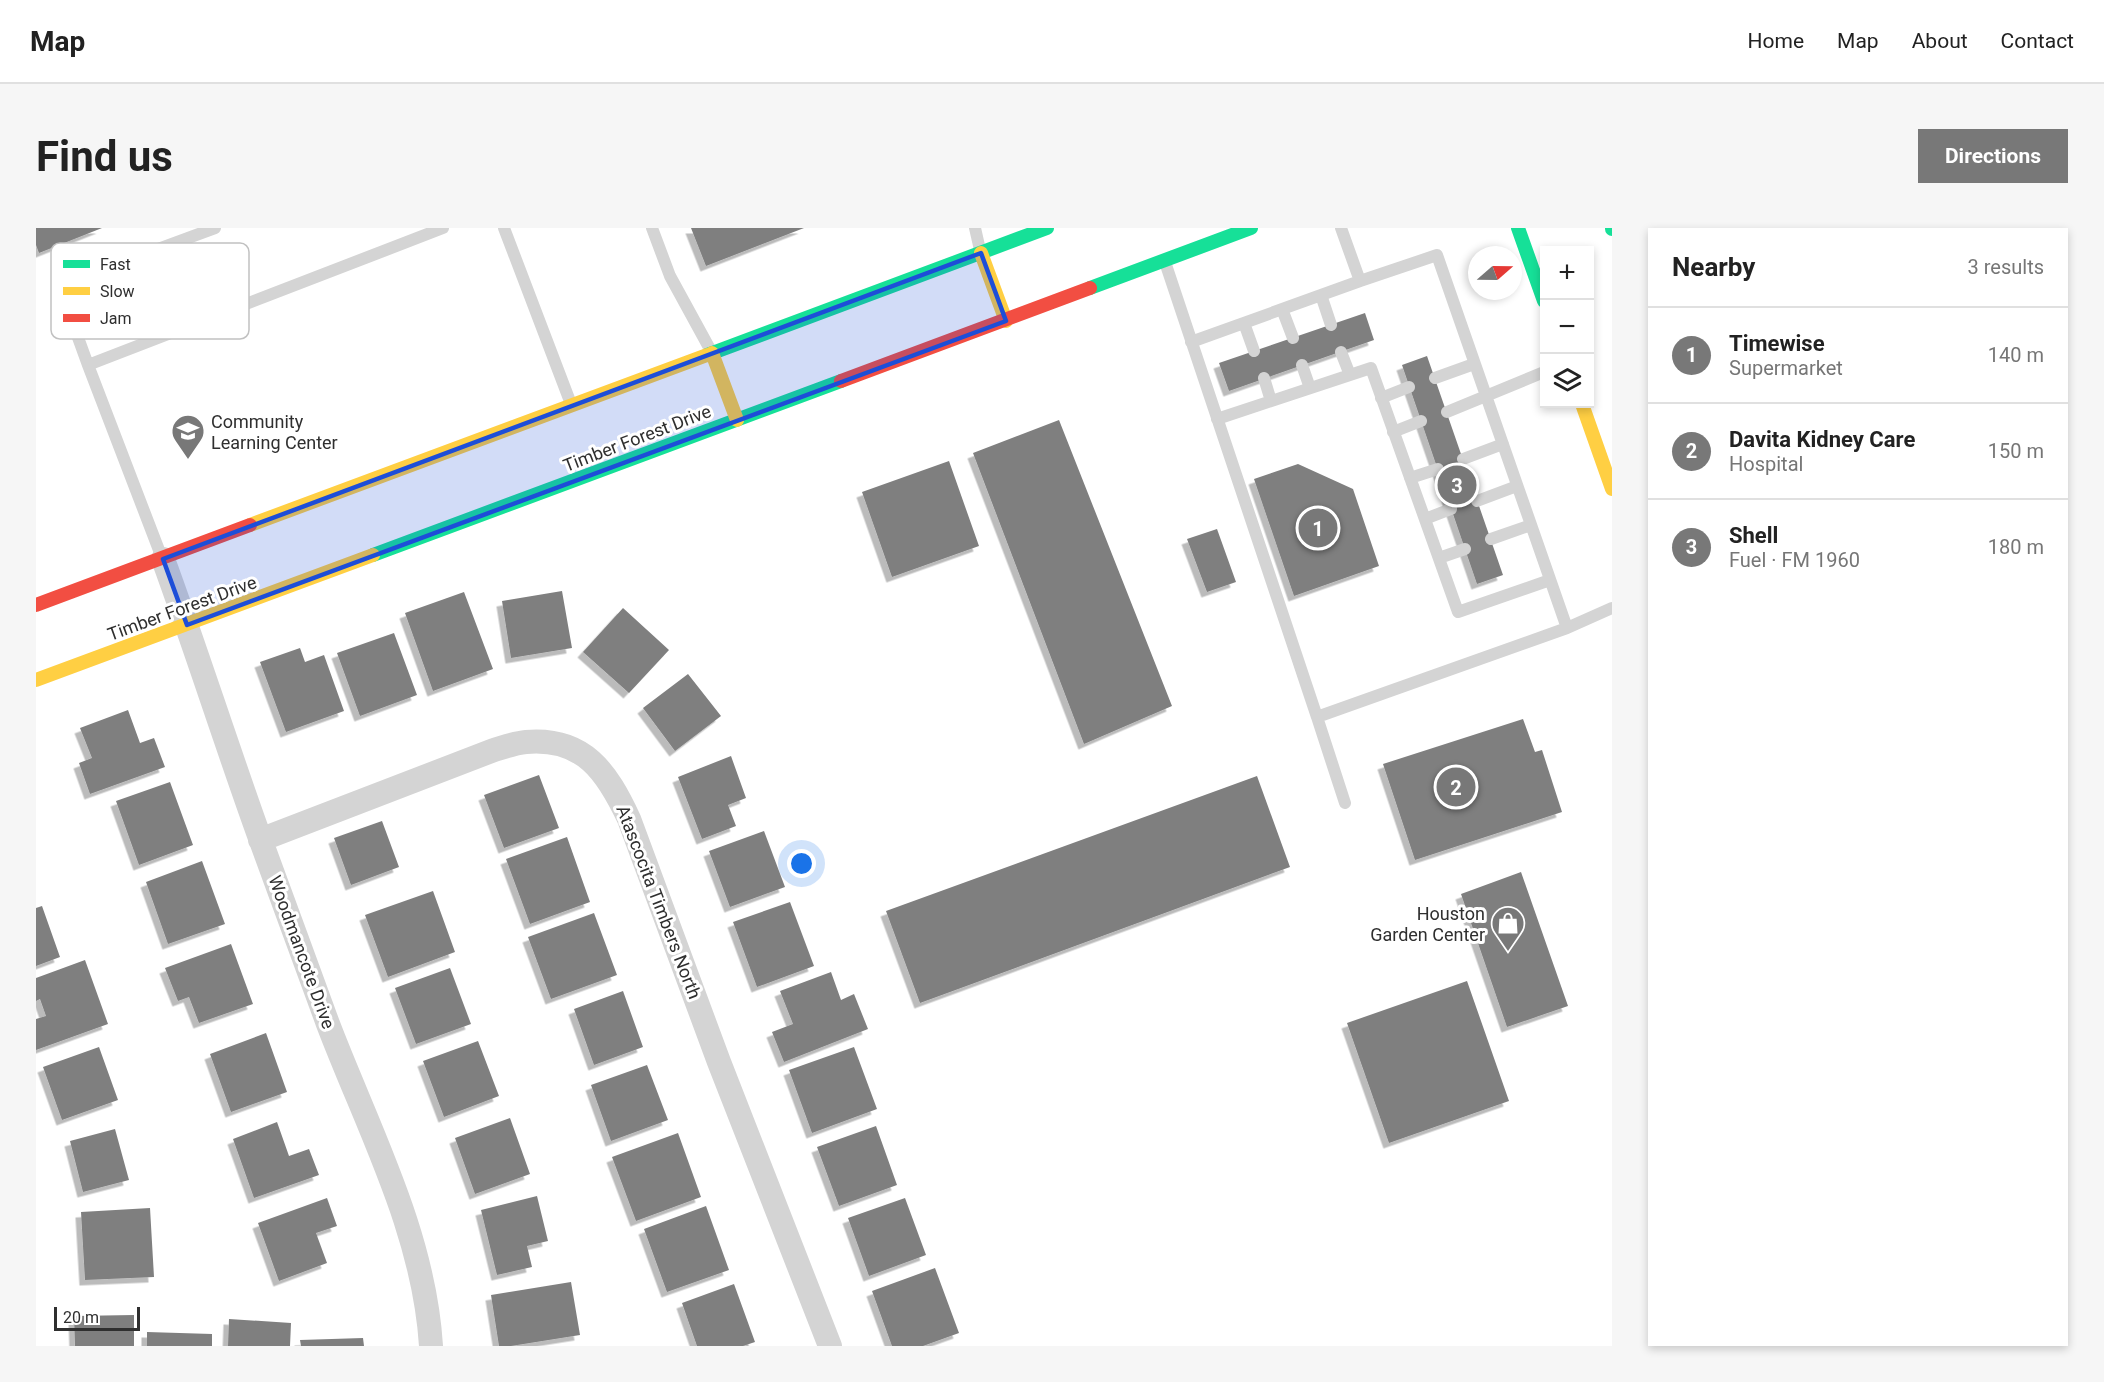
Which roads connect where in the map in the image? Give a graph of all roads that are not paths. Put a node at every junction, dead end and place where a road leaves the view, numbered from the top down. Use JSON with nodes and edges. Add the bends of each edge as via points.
{"nodes":[{"id":1,"x":215,"y":228,"type":"edge"},
{"id":2,"x":443,"y":228,"type":"edge"},
{"id":3,"x":504,"y":228,"type":"edge"},
{"id":4,"x":652,"y":228,"type":"edge"},
{"id":5,"x":975,"y":228,"type":"edge"},
{"id":6,"x":1047,"y":228,"type":"edge"},
{"id":7,"x":1251,"y":228,"type":"edge"},
{"id":8,"x":1341,"y":228,"type":"edge"},
{"id":9,"x":1518,"y":228,"type":"edge"},
{"id":10,"x":174,"y":243,"type":"edge"},
{"id":11,"x":981,"y":253,"type":"junction"},
{"id":12,"x":1164,"y":260,"type":"junction"},
{"id":13,"x":1360,"y":281,"type":"junction"},
{"id":14,"x":1321,"y":295,"type":"junction"},
{"id":15,"x":1545,"y":300,"type":"edge"},
{"id":16,"x":249,"y":303,"type":"edge"},
{"id":17,"x":1282,"y":309,"type":"junction"},
{"id":18,"x":1006,"y":321,"type":"junction"},
{"id":19,"x":1244,"y":323,"type":"junction"},
{"id":20,"x":1331,"y":325,"type":"dead end"},
{"id":21,"x":1293,"y":338,"type":"dead end"},
{"id":22,"x":79,"y":339,"type":"edge"},
{"id":23,"x":155,"y":339,"type":"edge"},
{"id":24,"x":1191,"y":342,"type":"junction"},
{"id":25,"x":1254,"y":351,"type":"dead end"},
{"id":26,"x":1341,"y":352,"type":"dead end"},
{"id":27,"x":712,"y":353,"type":"junction"},
{"id":28,"x":1474,"y":364,"type":"junction"},
{"id":29,"x":88,"y":365,"type":"junction"},
{"id":30,"x":1302,"y":365,"type":"dead end"},
{"id":31,"x":1540,"y":374,"type":"edge"},
{"id":32,"x":1350,"y":375,"type":"junction"},
{"id":33,"x":1264,"y":378,"type":"dead end"},
{"id":34,"x":1435,"y":378,"type":"dead end"},
{"id":35,"x":1409,"y":387,"type":"dead end"},
{"id":36,"x":1310,"y":388,"type":"junction"},
{"id":37,"x":1486,"y":397,"type":"junction"},
{"id":38,"x":1381,"y":398,"type":"junction"},
{"id":39,"x":1271,"y":401,"type":"junction"},
{"id":40,"x":571,"y":405,"type":"junction"},
{"id":41,"x":1583,"y":408,"type":"edge"},
{"id":42,"x":1447,"y":412,"type":"dead end"},
{"id":43,"x":1217,"y":419,"type":"junction"},
{"id":44,"x":737,"y":420,"type":"junction"},
{"id":45,"x":1421,"y":421,"type":"dead end"},
{"id":46,"x":1393,"y":432,"type":"junction"},
{"id":47,"x":1503,"y":444,"type":"junction"},
{"id":48,"x":1463,"y":459,"type":"dead end"},
{"id":49,"x":1438,"y":469,"type":"dead end"},
{"id":50,"x":1410,"y":478,"type":"junction"},
{"id":51,"x":1517,"y":486,"type":"junction"},
{"id":52,"x":1612,"y":489,"type":"edge"},
{"id":53,"x":1477,"y":501,"type":"dead end"},
{"id":54,"x":1451,"y":509,"type":"dead end"},
{"id":55,"x":1425,"y":519,"type":"junction"},
{"id":56,"x":1531,"y":525,"type":"junction"},
{"id":57,"x":1491,"y":539,"type":"dead end"},
{"id":58,"x":1465,"y":549,"type":"dead end"},
{"id":59,"x":1439,"y":558,"type":"junction"},
{"id":60,"x":162,"y":559,"type":"junction"},
{"id":61,"x":1550,"y":580,"type":"junction"},
{"id":62,"x":36,"y":605,"type":"edge"},
{"id":63,"x":1612,"y":608,"type":"edge"},
{"id":64,"x":187,"y":625,"type":"junction"},
{"id":65,"x":1567,"y":628,"type":"junction"},
{"id":66,"x":36,"y":680,"type":"edge"},
{"id":67,"x":1317,"y":717,"type":"junction"},
{"id":68,"x":1345,"y":803,"type":"dead end"},
{"id":69,"x":260,"y":840,"type":"junction"},
{"id":70,"x":431,"y":1346,"type":"edge"},
{"id":71,"x":830,"y":1346,"type":"edge"}],
"edges":[{"from":1,"to":10,"type":"lane"},
{"from":2,"to":16,"type":"lane"},
{"from":3,"to":40,"type":"lane"},
{"from":4,"to":27,"type":"lane","via":[[670,276]]},
{"from":5,"to":11,"type":"lane"},
{"from":6,"to":11,"type":"main road"},
{"from":7,"to":12,"type":"main road","name":"Timber Forest Drive"},
{"from":8,"to":13,"type":"lane"},
{"from":9,"to":15,"type":"main road"},
{"from":11,"to":18,"type":"main road"},
{"from":11,"to":27,"type":"main road"},
{"from":12,"to":18,"type":"main road","name":"Timber Forest Drive"},
{"from":12,"to":24,"type":"lane"},
{"from":13,"to":14,"type":"lane"},
{"from":13,"to":28,"type":"lane","via":[[1437,255]]},
{"from":14,"to":17,"type":"lane"},
{"from":14,"to":20,"type":"lane"},
{"from":17,"to":19,"type":"lane"},
{"from":17,"to":21,"type":"lane"},
{"from":18,"to":44,"type":"main road","name":"Timber Forest Drive"},
{"from":19,"to":24,"type":"lane"},
{"from":19,"to":25,"type":"lane"},
{"from":22,"to":29,"type":"lane"},
{"from":23,"to":29,"type":"lane"},
{"from":24,"to":43,"type":"lane"},
{"from":26,"to":32,"type":"lane"},
{"from":27,"to":40,"type":"main road"},
{"from":27,"to":44,"type":"main road"},
{"from":28,"to":34,"type":"lane"},
{"from":28,"to":37,"type":"lane"},
{"from":29,"to":60,"type":"lane"},
{"from":30,"to":36,"type":"lane"},
{"from":31,"to":37,"type":"lane"},
{"from":32,"to":36,"type":"lane"},
{"from":32,"to":38,"type":"lane","via":[[1371,368]]},
{"from":33,"to":39,"type":"lane"},
{"from":35,"to":38,"type":"lane"},
{"from":36,"to":39,"type":"lane"},
{"from":37,"to":42,"type":"lane"},
{"from":37,"to":47,"type":"lane"},
{"from":38,"to":46,"type":"lane"},
{"from":39,"to":43,"type":"lane"},
{"from":40,"to":60,"type":"main road"},
{"from":41,"to":52,"type":"main road"},
{"from":43,"to":67,"type":"lane"},
{"from":44,"to":64,"type":"main road","name":"Timber Forest Drive"},
{"from":45,"to":46,"type":"lane"},
{"from":46,"to":50,"type":"lane"},
{"from":47,"to":48,"type":"lane"},
{"from":47,"to":51,"type":"lane"},
{"from":49,"to":50,"type":"lane"},
{"from":50,"to":55,"type":"lane"},
{"from":51,"to":53,"type":"lane"},
{"from":51,"to":56,"type":"lane"},
{"from":54,"to":55,"type":"lane"},
{"from":55,"to":59,"type":"lane"},
{"from":56,"to":57,"type":"lane"},
{"from":56,"to":61,"type":"lane"},
{"from":58,"to":59,"type":"lane"},
{"from":59,"to":61,"type":"lane","via":[[1458,612]]},
{"from":60,"to":62,"type":"main road"},
{"from":60,"to":64,"type":"street","name":"Woodmancote Drive"},
{"from":61,"to":65,"type":"lane"},
{"from":63,"to":65,"type":"lane"},
{"from":64,"to":66,"type":"main road","name":"Timber Forest Drive"},
{"from":64,"to":69,"type":"street","name":"Woodmancote Drive"},
{"from":65,"to":67,"type":"lane"},
{"from":67,"to":68,"type":"lane"},
{"from":69,"to":70,"type":"street","name":"Woodmancote Drive","via":[[404,1213],[422,1277]]},
{"from":69,"to":71,"type":"street","name":"Atascocita Timbers North","via":[[524,742],[551,742],[576,750],[598,766],[615,789],[629,819]]}]}
